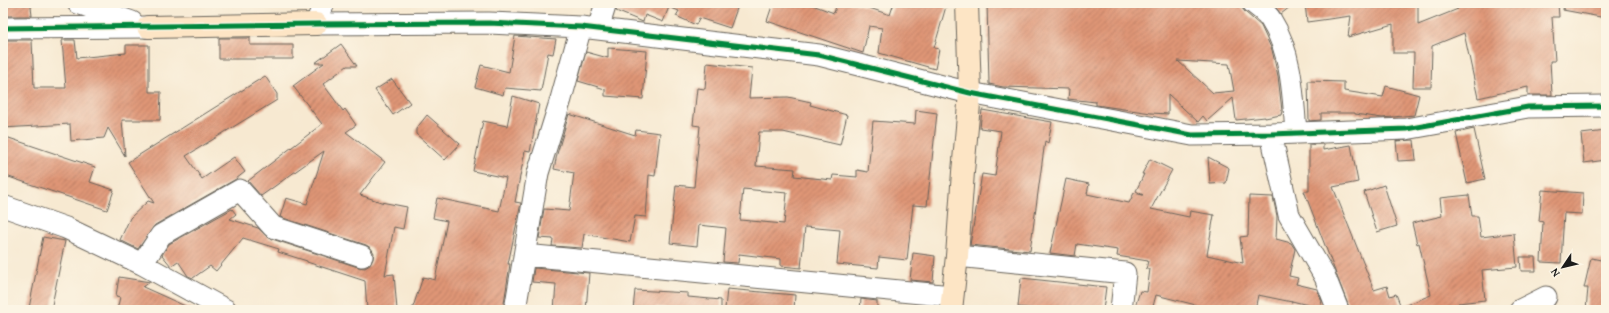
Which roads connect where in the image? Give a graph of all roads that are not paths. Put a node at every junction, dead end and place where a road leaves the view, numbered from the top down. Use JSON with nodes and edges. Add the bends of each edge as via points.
{"nodes":[{"id":1,"x":78,"y":3,"type":"edge"},
{"id":2,"x":324,"y":3,"type":"edge"},
{"id":3,"x":606,"y":3,"type":"edge"},
{"id":4,"x":967,"y":3,"type":"edge"},
{"id":5,"x":1253,"y":3,"type":"edge"},
{"id":6,"x":316,"y":24,"type":"junction"},
{"id":7,"x":148,"y":27,"type":"junction"},
{"id":8,"x":3,"y":28,"type":"edge"},
{"id":9,"x":590,"y":28,"type":"junction"},
{"id":10,"x":970,"y":93,"type":"junction"},
{"id":11,"x":1606,"y":106,"type":"edge"},
{"id":12,"x":1296,"y":133,"type":"junction"},
{"id":13,"x":1271,"y":134,"type":"junction"},
{"id":14,"x":3,"y":206,"type":"edge"},
{"id":15,"x":525,"y":255,"type":"junction"},
{"id":16,"x":362,"y":256,"type":"dead end"},
{"id":17,"x":957,"y":256,"type":"junction"},
{"id":18,"x":142,"y":264,"type":"junction"},
{"id":19,"x":1546,"y":297,"type":"dead end"},
{"id":20,"x":952,"y":303,"type":"edge"},
{"id":21,"x":226,"y":310,"type":"edge"},
{"id":22,"x":515,"y":310,"type":"edge"},
{"id":23,"x":1121,"y":310,"type":"edge"},
{"id":24,"x":1338,"y":310,"type":"edge"},
{"id":25,"x":1520,"y":310,"type":"edge"}],
"edges":[{"from":1,"to":7,"type":"street"},
{"from":2,"to":6,"type":"street"},
{"from":3,"to":9,"type":"street"},
{"from":4,"to":10,"type":"street"},
{"from":5,"to":12,"type":"street","via":[[1270,18],[1285,47]]},
{"from":6,"to":7,"type":"street"},
{"from":6,"to":9,"type":"street","via":[[489,23]]},
{"from":7,"to":8,"type":"street"},
{"from":9,"to":10,"type":"street","via":[[820,55]]},
{"from":9,"to":15,"type":"street","via":[[561,99],[538,173]]},
{"from":10,"to":13,"type":"street","via":[[1192,135]]},
{"from":10,"to":17,"type":"street"},
{"from":11,"to":12,"type":"street","via":[[1528,107],[1406,129]]},
{"from":12,"to":13,"type":"street"},
{"from":13,"to":24,"type":"street","via":[[1289,215],[1325,277]]},
{"from":14,"to":18,"type":"street","via":[[66,228]]},
{"from":15,"to":20,"type":"street"},
{"from":15,"to":22,"type":"street"},
{"from":16,"to":18,"type":"street","via":[[273,227],[240,190],[161,235]]},
{"from":17,"to":20,"type":"street"},
{"from":17,"to":23,"type":"street","via":[[1125,273]]},
{"from":18,"to":21,"type":"street"},
{"from":19,"to":25,"type":"street"}]}
